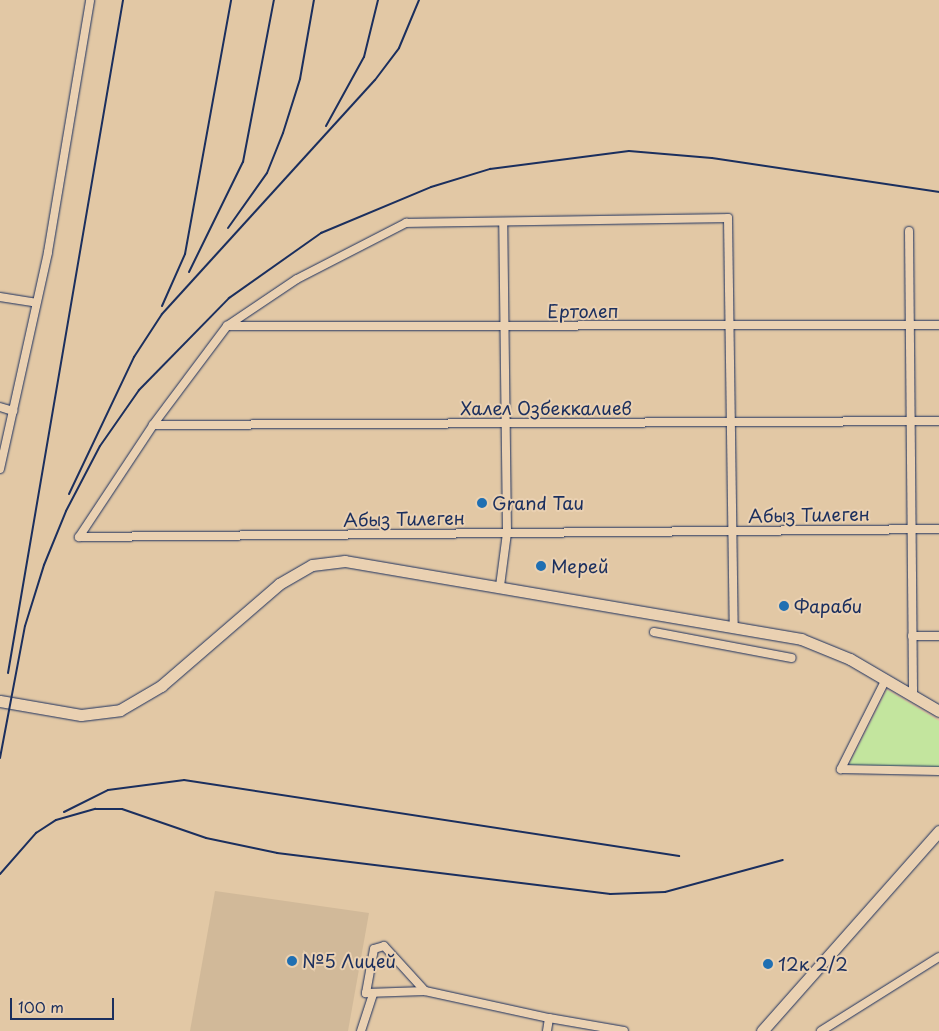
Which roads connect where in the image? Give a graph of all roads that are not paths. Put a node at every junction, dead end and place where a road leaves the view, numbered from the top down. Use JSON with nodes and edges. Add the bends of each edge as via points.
{"nodes":[{"id":1,"x":90,"y":0,"type":"edge"},
{"id":2,"x":503,"y":222,"type":"junction"},
{"id":3,"x":909,"y":231,"type":"dead end"},
{"id":4,"x":0,"y":297,"type":"edge"},
{"id":5,"x":36,"y":303,"type":"junction"},
{"id":6,"x":911,"y":325,"type":"junction"},
{"id":7,"x":939,"y":325,"type":"edge"},
{"id":8,"x":227,"y":326,"type":"junction"},
{"id":9,"x":505,"y":326,"type":"junction"},
{"id":10,"x":730,"y":326,"type":"junction"},
{"id":11,"x":0,"y":407,"type":"edge"},
{"id":12,"x":13,"y":411,"type":"junction"},
{"id":13,"x":731,"y":422,"type":"junction"},
{"id":14,"x":911,"y":422,"type":"junction"},
{"id":15,"x":939,"y":422,"type":"edge"},
{"id":16,"x":506,"y":424,"type":"junction"},
{"id":17,"x":153,"y":425,"type":"junction"},
{"id":18,"x":0,"y":469,"type":"edge"},
{"id":19,"x":912,"y":529,"type":"junction"},
{"id":20,"x":939,"y":529,"type":"edge"},
{"id":21,"x":732,"y":531,"type":"junction"},
{"id":22,"x":508,"y":533,"type":"junction"},
{"id":23,"x":500,"y":586,"type":"junction"},
{"id":24,"x":734,"y":625,"type":"junction"},
{"id":25,"x":654,"y":632,"type":"dead end"},
{"id":26,"x":912,"y":636,"type":"junction"},
{"id":27,"x":939,"y":636,"type":"edge"},
{"id":28,"x":792,"y":658,"type":"dead end"},
{"id":29,"x":886,"y":680,"type":"junction"},
{"id":30,"x":913,"y":696,"type":"junction"},
{"id":31,"x":0,"y":701,"type":"edge"},
{"id":32,"x":939,"y":712,"type":"edge"},
{"id":33,"x":939,"y":771,"type":"edge"},
{"id":34,"x":939,"y":831,"type":"edge"},
{"id":35,"x":939,"y":957,"type":"edge"},
{"id":36,"x":425,"y":991,"type":"junction"},
{"id":37,"x":373,"y":994,"type":"junction"},
{"id":38,"x":550,"y":1018,"type":"junction"},
{"id":39,"x":361,"y":1031,"type":"edge"},
{"id":40,"x":547,"y":1031,"type":"edge"},
{"id":41,"x":624,"y":1031,"type":"edge"},
{"id":42,"x":762,"y":1031,"type":"edge"},
{"id":43,"x":821,"y":1031,"type":"edge"}],
"edges":[{"from":1,"to":5,"type":"street"},
{"from":2,"to":8,"type":"street","via":[[406,223],[297,278]]},
{"from":2,"to":9,"type":"street"},
{"from":2,"to":10,"type":"street","via":[[728,218]]},
{"from":3,"to":6,"type":"street"},
{"from":4,"to":5,"type":"street"},
{"from":5,"to":12,"type":"street"},
{"from":6,"to":7,"type":"street","name":"Ертолеп"},
{"from":6,"to":10,"type":"street","name":"Ертолеп"},
{"from":6,"to":14,"type":"street"},
{"from":8,"to":9,"type":"street","name":"Ертолеп"},
{"from":8,"to":17,"type":"street"},
{"from":9,"to":10,"type":"street","name":"Ертолеп"},
{"from":9,"to":16,"type":"street"},
{"from":10,"to":13,"type":"street"},
{"from":11,"to":12,"type":"street"},
{"from":12,"to":18,"type":"street"},
{"from":13,"to":14,"type":"street","name":"Халел Озбеккалиев"},
{"from":13,"to":16,"type":"street","name":"Халел Озбеккалиев"},
{"from":13,"to":21,"type":"street"},
{"from":14,"to":15,"type":"street","name":"Халел Озбеккалиев"},
{"from":14,"to":19,"type":"street"},
{"from":16,"to":17,"type":"street","name":"Халел Озбеккалиев"},
{"from":16,"to":22,"type":"street"},
{"from":17,"to":22,"type":"street","name":"Абыз Тилеген","via":[[79,537]]},
{"from":19,"to":20,"type":"street","name":"Абыз Тилеген"},
{"from":19,"to":21,"type":"street","name":"Абыз Тилеген"},
{"from":19,"to":26,"type":"street"},
{"from":21,"to":22,"type":"street","name":"Абыз Тилеген"},
{"from":21,"to":24,"type":"street"},
{"from":22,"to":23,"type":"street"},
{"from":23,"to":24,"type":"main road"},
{"from":23,"to":31,"type":"main road","via":[[365,563],[325,562],[279,584],[161,686],[120,710],[81,715]]},
{"from":24,"to":29,"type":"main road","via":[[820,645]]},
{"from":25,"to":28,"type":"street"},
{"from":26,"to":27,"type":"street"},
{"from":26,"to":30,"type":"street"},
{"from":29,"to":30,"type":"main road"},
{"from":29,"to":33,"type":"street","via":[[841,769]]},
{"from":30,"to":32,"type":"main road"},
{"from":34,"to":42,"type":"main road"},
{"from":35,"to":43,"type":"street"},
{"from":36,"to":37,"type":"street"},
{"from":36,"to":37,"type":"street","via":[[378,945],[366,993]]},
{"from":36,"to":38,"type":"street"},
{"from":37,"to":39,"type":"street"},
{"from":38,"to":40,"type":"street"},
{"from":38,"to":41,"type":"street"}]}
